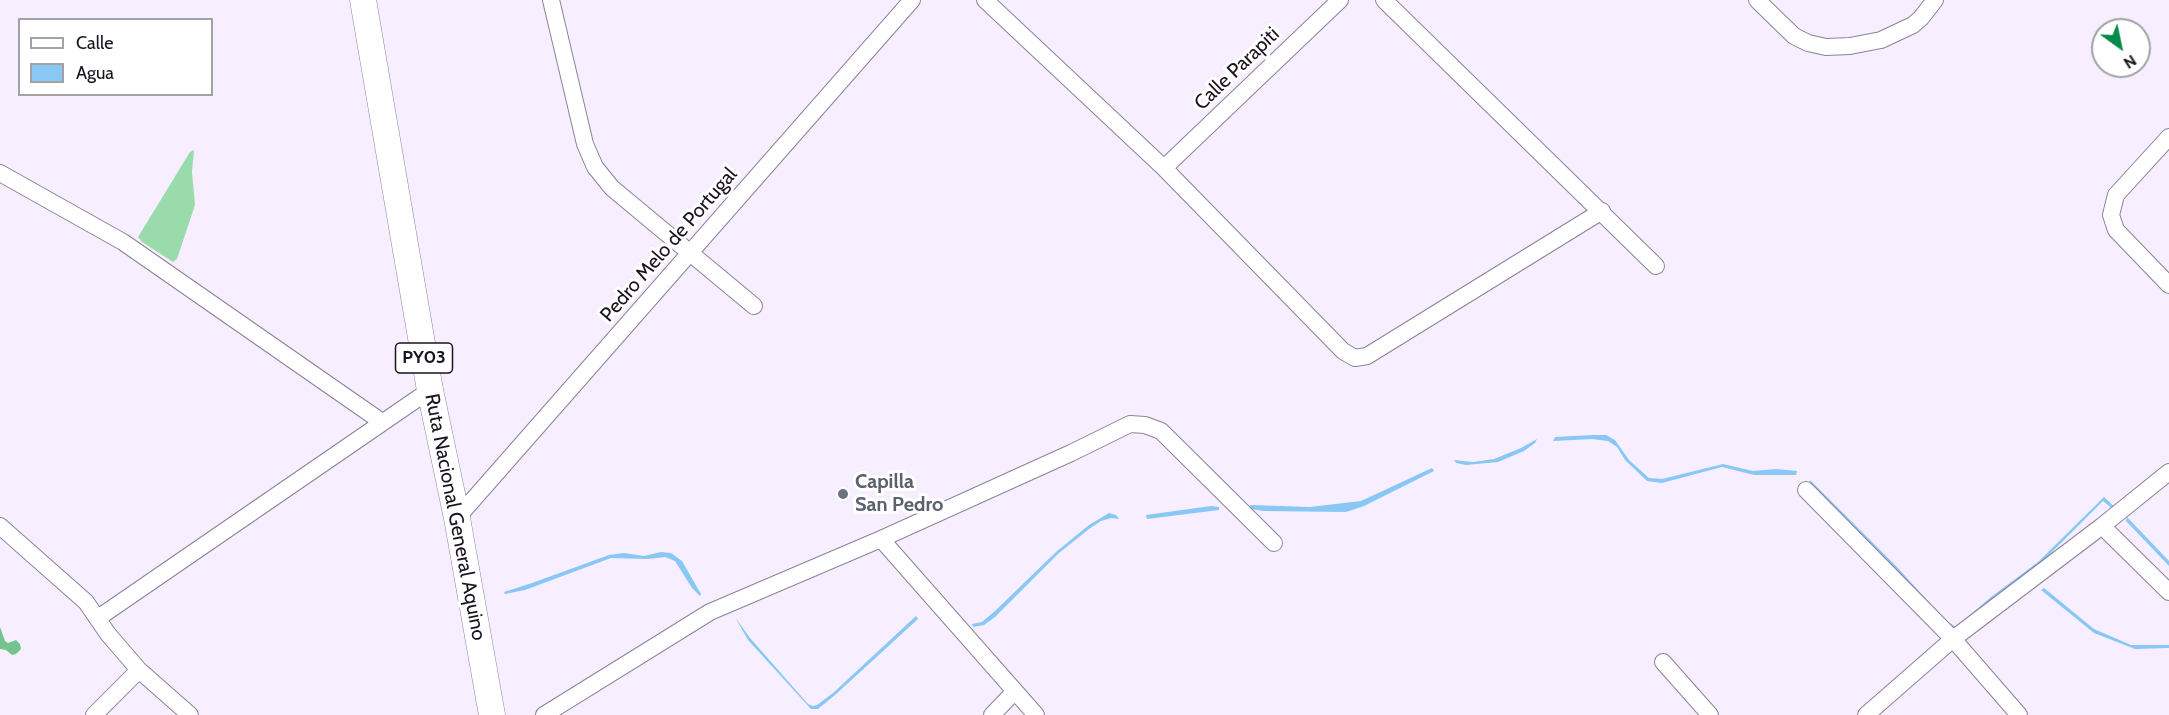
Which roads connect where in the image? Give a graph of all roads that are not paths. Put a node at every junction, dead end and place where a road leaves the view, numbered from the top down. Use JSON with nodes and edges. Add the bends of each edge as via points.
{"nodes":[{"id":1,"x":363,"y":0,"type":"edge"},
{"id":2,"x":551,"y":0,"type":"edge"},
{"id":3,"x":912,"y":0,"type":"edge"},
{"id":4,"x":985,"y":0,"type":"edge"},
{"id":5,"x":1340,"y":0,"type":"edge"},
{"id":6,"x":1384,"y":0,"type":"edge"},
{"id":7,"x":1757,"y":0,"type":"edge"},
{"id":8,"x":1929,"y":3,"type":"edge"},
{"id":9,"x":2169,"y":137,"type":"edge"},
{"id":10,"x":1164,"y":168,"type":"junction"},
{"id":11,"x":0,"y":173,"type":"edge"},
{"id":12,"x":1602,"y":211,"type":"junction"},
{"id":13,"x":690,"y":252,"type":"junction"},
{"id":14,"x":1656,"y":266,"type":"dead end"},
{"id":15,"x":2169,"y":285,"type":"edge"},
{"id":16,"x":754,"y":306,"type":"dead end"},
{"id":17,"x":430,"y":390,"type":"junction"},
{"id":18,"x":382,"y":422,"type":"junction"},
{"id":19,"x":2169,"y":472,"type":"edge"},
{"id":20,"x":1806,"y":490,"type":"dead end"},
{"id":21,"x":457,"y":518,"type":"junction"},
{"id":22,"x":0,"y":526,"type":"edge"},
{"id":23,"x":2102,"y":526,"type":"junction"},
{"id":24,"x":881,"y":539,"type":"junction"},
{"id":25,"x":1274,"y":543,"type":"dead end"},
{"id":26,"x":2169,"y":592,"type":"edge"},
{"id":27,"x":98,"y":618,"type":"junction"},
{"id":28,"x":1953,"y":639,"type":"junction"},
{"id":29,"x":1663,"y":662,"type":"dead end"},
{"id":30,"x":139,"y":670,"type":"junction"},
{"id":31,"x":1015,"y":691,"type":"junction"},
{"id":32,"x":94,"y":715,"type":"edge"},
{"id":33,"x":190,"y":715,"type":"edge"},
{"id":34,"x":492,"y":715,"type":"edge"},
{"id":35,"x":544,"y":715,"type":"edge"},
{"id":36,"x":992,"y":715,"type":"edge"},
{"id":37,"x":1036,"y":715,"type":"edge"},
{"id":38,"x":1710,"y":715,"type":"edge"},
{"id":39,"x":1866,"y":715,"type":"edge"},
{"id":40,"x":2019,"y":715,"type":"edge"}],
"edges":[{"from":1,"to":17,"type":"highway","name":"Ruta Nacional General Aquino","number":"PY03"},
{"from":2,"to":13,"type":"street","via":[[585,144],[595,167],[612,188]]},
{"from":3,"to":13,"type":"street","name":"Pedro Melo de Portugal"},
{"from":4,"to":10,"type":"street"},
{"from":5,"to":10,"type":"street","name":"Calle Parapiti"},
{"from":6,"to":12,"type":"street"},
{"from":7,"to":8,"type":"street","via":[[1794,36],[1826,46],[1881,40],[1913,25]]},
{"from":9,"to":15,"type":"street","via":[[2116,195],[2111,215],[2116,230]]},
{"from":10,"to":12,"type":"street","via":[[1343,351],[1355,358],[1367,356]]},
{"from":11,"to":18,"type":"street","via":[[123,242]]},
{"from":12,"to":14,"type":"street"},
{"from":13,"to":16,"type":"street"},
{"from":13,"to":21,"type":"street","name":"Pedro Melo de Portugal"},
{"from":17,"to":18,"type":"street"},
{"from":17,"to":21,"type":"highway","name":"Ruta Nacional General Aquino","number":"PY03"},
{"from":18,"to":27,"type":"street"},
{"from":19,"to":23,"type":"street"},
{"from":20,"to":28,"type":"street"},
{"from":21,"to":34,"type":"highway","name":"Ruta Nacional General Aquino","number":"PY03"},
{"from":22,"to":27,"type":"street","via":[[86,602]]},
{"from":23,"to":26,"type":"street"},
{"from":23,"to":28,"type":"street"},
{"from":24,"to":25,"type":"street","via":[[1130,424],[1161,431]]},
{"from":24,"to":31,"type":"street"},
{"from":24,"to":35,"type":"street","via":[[710,612]]},
{"from":27,"to":30,"type":"street"},
{"from":28,"to":39,"type":"street"},
{"from":28,"to":40,"type":"street"},
{"from":29,"to":38,"type":"street"},
{"from":30,"to":32,"type":"street"},
{"from":30,"to":33,"type":"street"},
{"from":31,"to":36,"type":"street"},
{"from":31,"to":37,"type":"street"}]}
